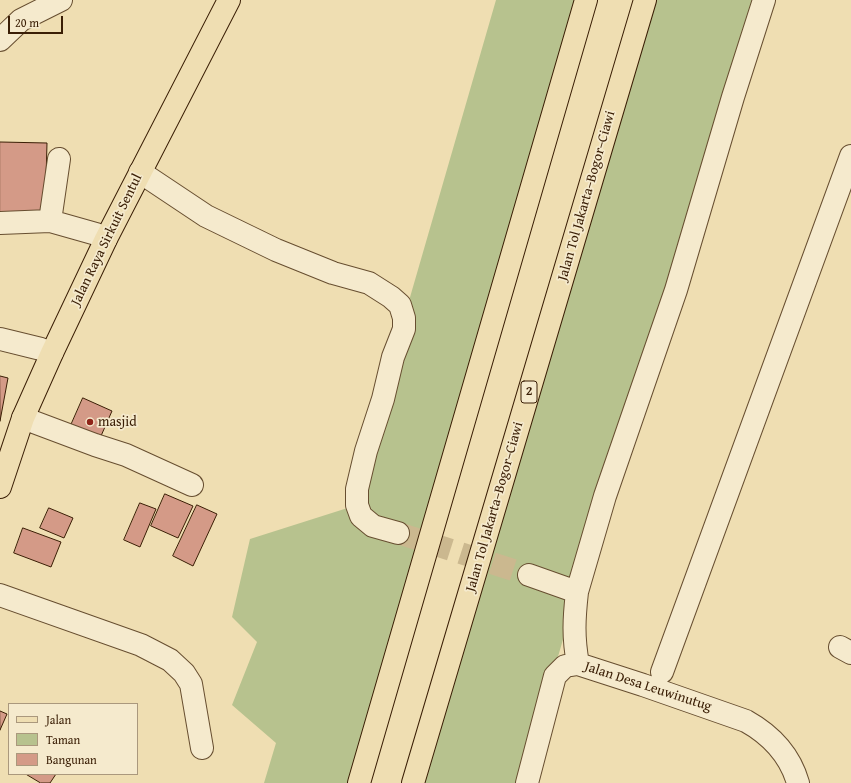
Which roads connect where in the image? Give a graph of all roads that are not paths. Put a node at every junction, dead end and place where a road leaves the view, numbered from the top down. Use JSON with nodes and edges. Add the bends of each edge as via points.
{"nodes":[{"id":1,"x":61,"y":0,"type":"edge"},
{"id":2,"x":229,"y":0,"type":"edge"},
{"id":3,"x":586,"y":0,"type":"edge"},
{"id":4,"x":645,"y":0,"type":"edge"},
{"id":5,"x":764,"y":0,"type":"edge"},
{"id":6,"x":0,"y":40,"type":"edge"},
{"id":7,"x":851,"y":156,"type":"edge"},
{"id":8,"x":59,"y":159,"type":"dead end"},
{"id":9,"x":140,"y":172,"type":"junction"},
{"id":10,"x":50,"y":221,"type":"junction"},
{"id":11,"x":0,"y":223,"type":"edge"},
{"id":12,"x":106,"y":239,"type":"junction"},
{"id":13,"x":0,"y":339,"type":"edge"},
{"id":14,"x":52,"y":353,"type":"junction"},
{"id":15,"x":23,"y":418,"type":"junction"},
{"id":16,"x":192,"y":485,"type":"dead end"},
{"id":17,"x":0,"y":488,"type":"edge"},
{"id":18,"x":398,"y":534,"type":"tunnel mouth"},
{"id":19,"x":529,"y":575,"type":"tunnel mouth"},
{"id":20,"x":576,"y":592,"type":"junction"},
{"id":21,"x":0,"y":595,"type":"edge"},
{"id":22,"x":578,"y":664,"type":"junction"},
{"id":23,"x":662,"y":672,"type":"dead end"},
{"id":24,"x":202,"y":748,"type":"dead end"},
{"id":25,"x":359,"y":783,"type":"edge"},
{"id":26,"x":414,"y":783,"type":"edge"},
{"id":27,"x":527,"y":783,"type":"edge"},
{"id":28,"x":798,"y":783,"type":"edge"}],
"edges":[{"from":1,"to":6,"type":"street","via":[[21,20]]},
{"from":2,"to":9,"type":"main road","name":"Jalan Raya Sirkuit Sentul"},
{"from":3,"to":25,"type":"main road"},
{"from":4,"to":26,"type":"main road","name":"Jalan Tol Jakarta–Bogor–Ciawi","number":"2"},
{"from":5,"to":20,"type":"street","via":[[676,290],[605,496]]},
{"from":7,"to":23,"type":"street"},
{"from":8,"to":10,"type":"street"},
{"from":9,"to":12,"type":"main road","name":"Jalan Raya Sirkuit Sentul"},
{"from":9,"to":18,"type":"street","via":[[206,216],[276,250],[333,273],[369,283],[400,305],[404,329],[393,357],[357,489],[357,505],[362,516],[373,526]]},
{"from":10,"to":11,"type":"street"},
{"from":10,"to":12,"type":"street"},
{"from":12,"to":14,"type":"main road","name":"Jalan Raya Sirkuit Sentul"},
{"from":13,"to":14,"type":"street"},
{"from":14,"to":15,"type":"main road","name":"Jalan Raya Sirkuit Sentul"},
{"from":15,"to":16,"type":"street","via":[[126,455]]},
{"from":15,"to":17,"type":"main road","name":"Jalan Raya Sirkuit Sentul"},
{"from":19,"to":20,"type":"street"},
{"from":20,"to":22,"type":"street","via":[[573,625]]},
{"from":21,"to":24,"type":"street","via":[[141,645],[170,660],[191,684]]},
{"from":22,"to":27,"type":"street","name":"Jalan Desa Leuwinutug","via":[[565,666],[555,676]]},
{"from":22,"to":28,"type":"street","name":"Jalan Desa Leuwinutug","via":[[746,721],[773,740],[783,752]]}]}
